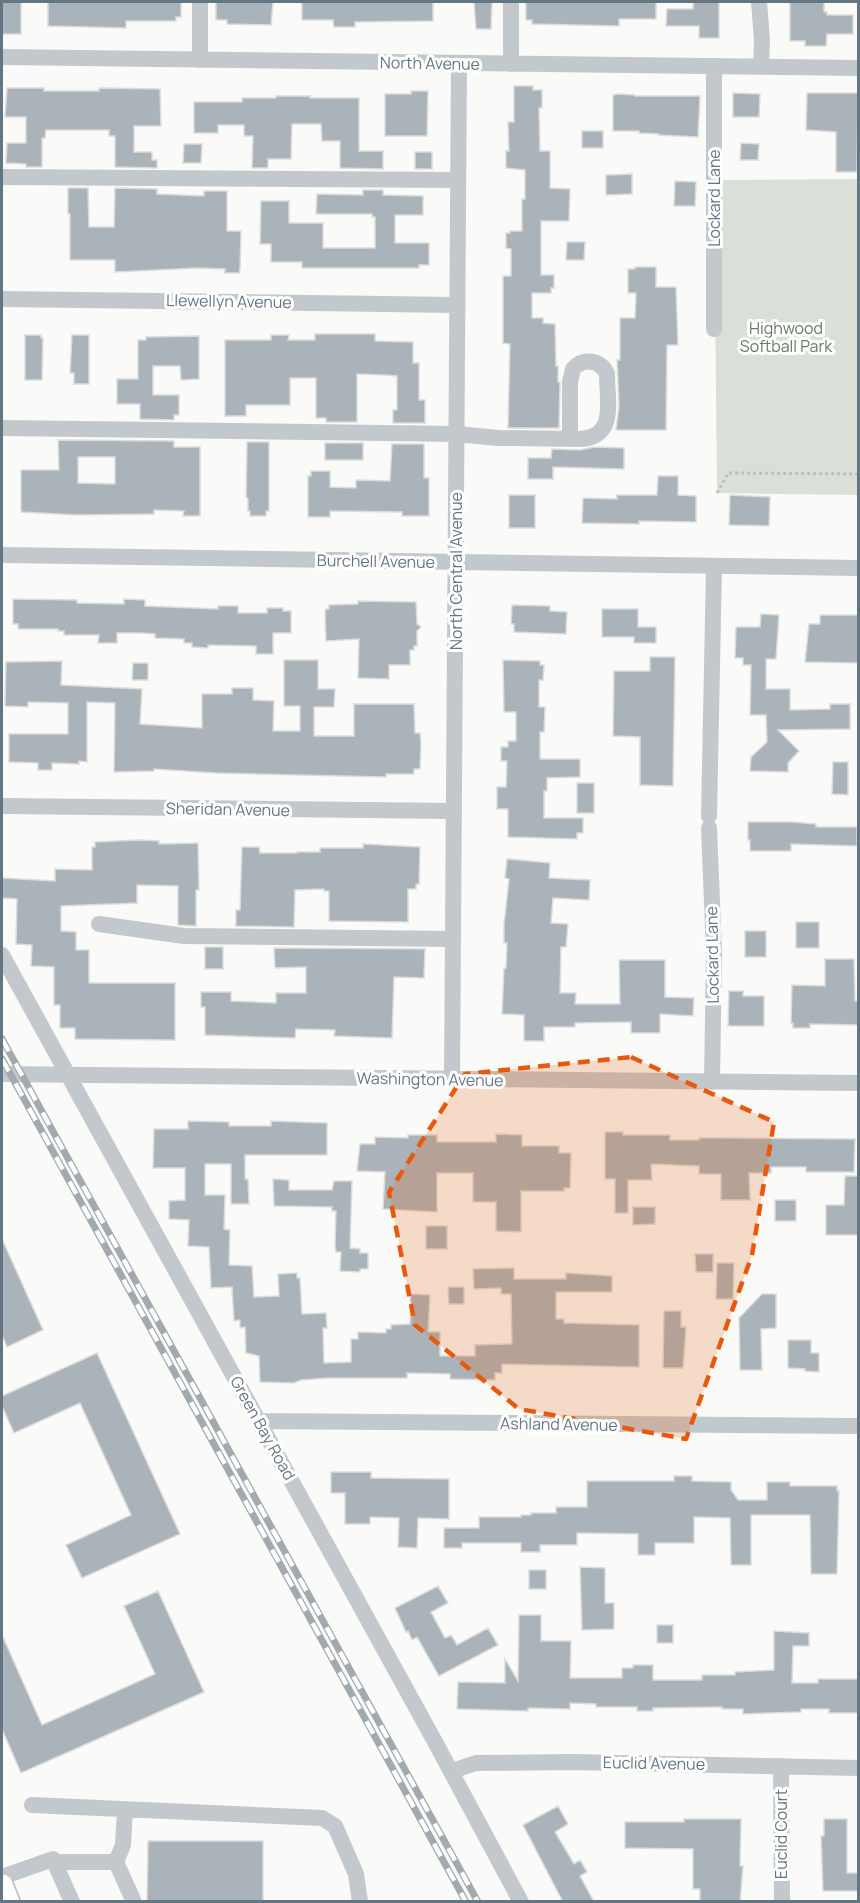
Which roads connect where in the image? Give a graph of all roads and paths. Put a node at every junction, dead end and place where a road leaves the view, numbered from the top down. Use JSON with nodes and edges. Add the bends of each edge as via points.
{"nodes":[{"id":1,"x":200,"y":2,"type":"edge"},
{"id":2,"x":511,"y":2,"type":"edge"},
{"id":3,"x":759,"y":2,"type":"edge"},
{"id":4,"x":2,"y":57,"type":"edge"},
{"id":5,"x":200,"y":60,"type":"junction"},
{"id":6,"x":459,"y":63,"type":"junction"},
{"id":7,"x":511,"y":64,"type":"junction"},
{"id":8,"x":714,"y":66,"type":"junction"},
{"id":9,"x":761,"y":66,"type":"junction"},
{"id":10,"x":858,"y":68,"type":"edge"},
{"id":11,"x":2,"y":177,"type":"edge"},
{"id":12,"x":458,"y":180,"type":"junction"},
{"id":13,"x":2,"y":299,"type":"edge"},
{"id":14,"x":457,"y":305,"type":"junction"},
{"id":15,"x":714,"y":329,"type":"dead end"},
{"id":16,"x":2,"y":428,"type":"edge"},
{"id":17,"x":457,"y":434,"type":"junction"},
{"id":18,"x":570,"y":438,"type":"dead end"},
{"id":19,"x":858,"y":474,"type":"edge"},
{"id":20,"x":717,"y":494,"type":"dead end"},
{"id":21,"x":2,"y":555,"type":"edge"},
{"id":22,"x":456,"y":562,"type":"junction"},
{"id":23,"x":714,"y":566,"type":"junction"},
{"id":24,"x":858,"y":568,"type":"edge"},
{"id":25,"x":2,"y":806,"type":"edge"},
{"id":26,"x":454,"y":811,"type":"junction"},
{"id":27,"x":99,"y":924,"type":"dead end"},
{"id":28,"x":453,"y":939,"type":"junction"},
{"id":29,"x":2,"y":955,"type":"edge"},
{"id":30,"x":2,"y":1074,"type":"edge"},
{"id":31,"x":68,"y":1075,"type":"junction"},
{"id":32,"x":452,"y":1079,"type":"junction"},
{"id":33,"x":712,"y":1082,"type":"junction"},
{"id":34,"x":858,"y":1083,"type":"edge"},
{"id":35,"x":259,"y":1420,"type":"junction"},
{"id":36,"x":858,"y":1426,"type":"edge"},
{"id":37,"x":781,"y":1766,"type":"junction"},
{"id":38,"x":858,"y":1768,"type":"edge"},
{"id":39,"x":452,"y":1771,"type":"junction"},
{"id":40,"x":32,"y":1805,"type":"dead end"},
{"id":41,"x":126,"y":1809,"type":"junction"},
{"id":42,"x":54,"y":1862,"type":"junction"},
{"id":43,"x":116,"y":1862,"type":"junction"},
{"id":44,"x":2,"y":1877,"type":"edge"},
{"id":45,"x":2,"y":1885,"type":"edge"},
{"id":46,"x":9,"y":1902,"type":"edge"},
{"id":47,"x":72,"y":1902,"type":"edge"},
{"id":48,"x":134,"y":1902,"type":"edge"},
{"id":49,"x":360,"y":1902,"type":"edge"},
{"id":50,"x":521,"y":1902,"type":"edge"},
{"id":51,"x":782,"y":1902,"type":"edge"}],
"edges":[{"from":1,"to":5,"type":"street"},
{"from":2,"to":7,"type":"street"},
{"from":3,"to":9,"type":"street"},
{"from":4,"to":5,"type":"street","name":"North Avenue"},
{"from":5,"to":6,"type":"street","name":"North Avenue"},
{"from":6,"to":7,"type":"street","name":"North Avenue"},
{"from":6,"to":12,"type":"street","name":"North Central Avenue"},
{"from":7,"to":8,"type":"street","name":"North Avenue"},
{"from":8,"to":9,"type":"street","name":"North Avenue"},
{"from":8,"to":15,"type":"street","name":"Lockard Lane"},
{"from":9,"to":10,"type":"street","name":"North Avenue"},
{"from":11,"to":12,"type":"street"},
{"from":12,"to":14,"type":"street","name":"North Central Avenue"},
{"from":13,"to":14,"type":"street","name":"Llewellyn Avenue"},
{"from":14,"to":17,"type":"street","name":"North Central Avenue"},
{"from":16,"to":17,"type":"street"},
{"from":17,"to":18,"type":"street"},
{"from":17,"to":22,"type":"street","name":"North Central Avenue"},
{"from":19,"to":20,"type":"path","via":[[728,473]]},
{"from":21,"to":22,"type":"street","name":"Burchell Avenue"},
{"from":22,"to":23,"type":"street","name":"Burchell Avenue"},
{"from":22,"to":26,"type":"street","name":"North Central Avenue"},
{"from":23,"to":24,"type":"street","name":"Burchell Avenue"},
{"from":23,"to":33,"type":"street","name":"Lockard Lane","via":[[709,822],[714,952]]},
{"from":25,"to":26,"type":"street","name":"Sheridan Avenue"},
{"from":26,"to":28,"type":"street","name":"North Central Avenue"},
{"from":27,"to":28,"type":"street","via":[[184,936]]},
{"from":28,"to":32,"type":"street","name":"North Central Avenue"},
{"from":29,"to":31,"type":"street","name":"Green Bay Road"},
{"from":30,"to":31,"type":"street","name":"Washington Avenue"},
{"from":31,"to":32,"type":"street","name":"Washington Avenue"},
{"from":31,"to":35,"type":"street","name":"Green Bay Road"},
{"from":32,"to":33,"type":"street","name":"Washington Avenue"},
{"from":33,"to":34,"type":"street","name":"Washington Avenue"},
{"from":35,"to":36,"type":"street","name":"Ashland Avenue"},
{"from":35,"to":39,"type":"street","name":"Green Bay Road"},
{"from":37,"to":38,"type":"street","name":"Euclid Avenue"},
{"from":37,"to":39,"type":"street","name":"Euclid Avenue","via":[[476,1763]]},
{"from":37,"to":51,"type":"street","name":"Euclid Court"},
{"from":39,"to":50,"type":"street","name":"Green Bay Road"},
{"from":40,"to":41,"type":"street"},
{"from":41,"to":43,"type":"street","via":[[123,1845]]},
{"from":41,"to":49,"type":"street","via":[[322,1818],[335,1826],[356,1874]]},
{"from":42,"to":43,"type":"street"},
{"from":42,"to":44,"type":"street","via":[[53,1859]]},
{"from":42,"to":47,"type":"street"},
{"from":43,"to":48,"type":"street"},
{"from":45,"to":46,"type":"main road"}]}
